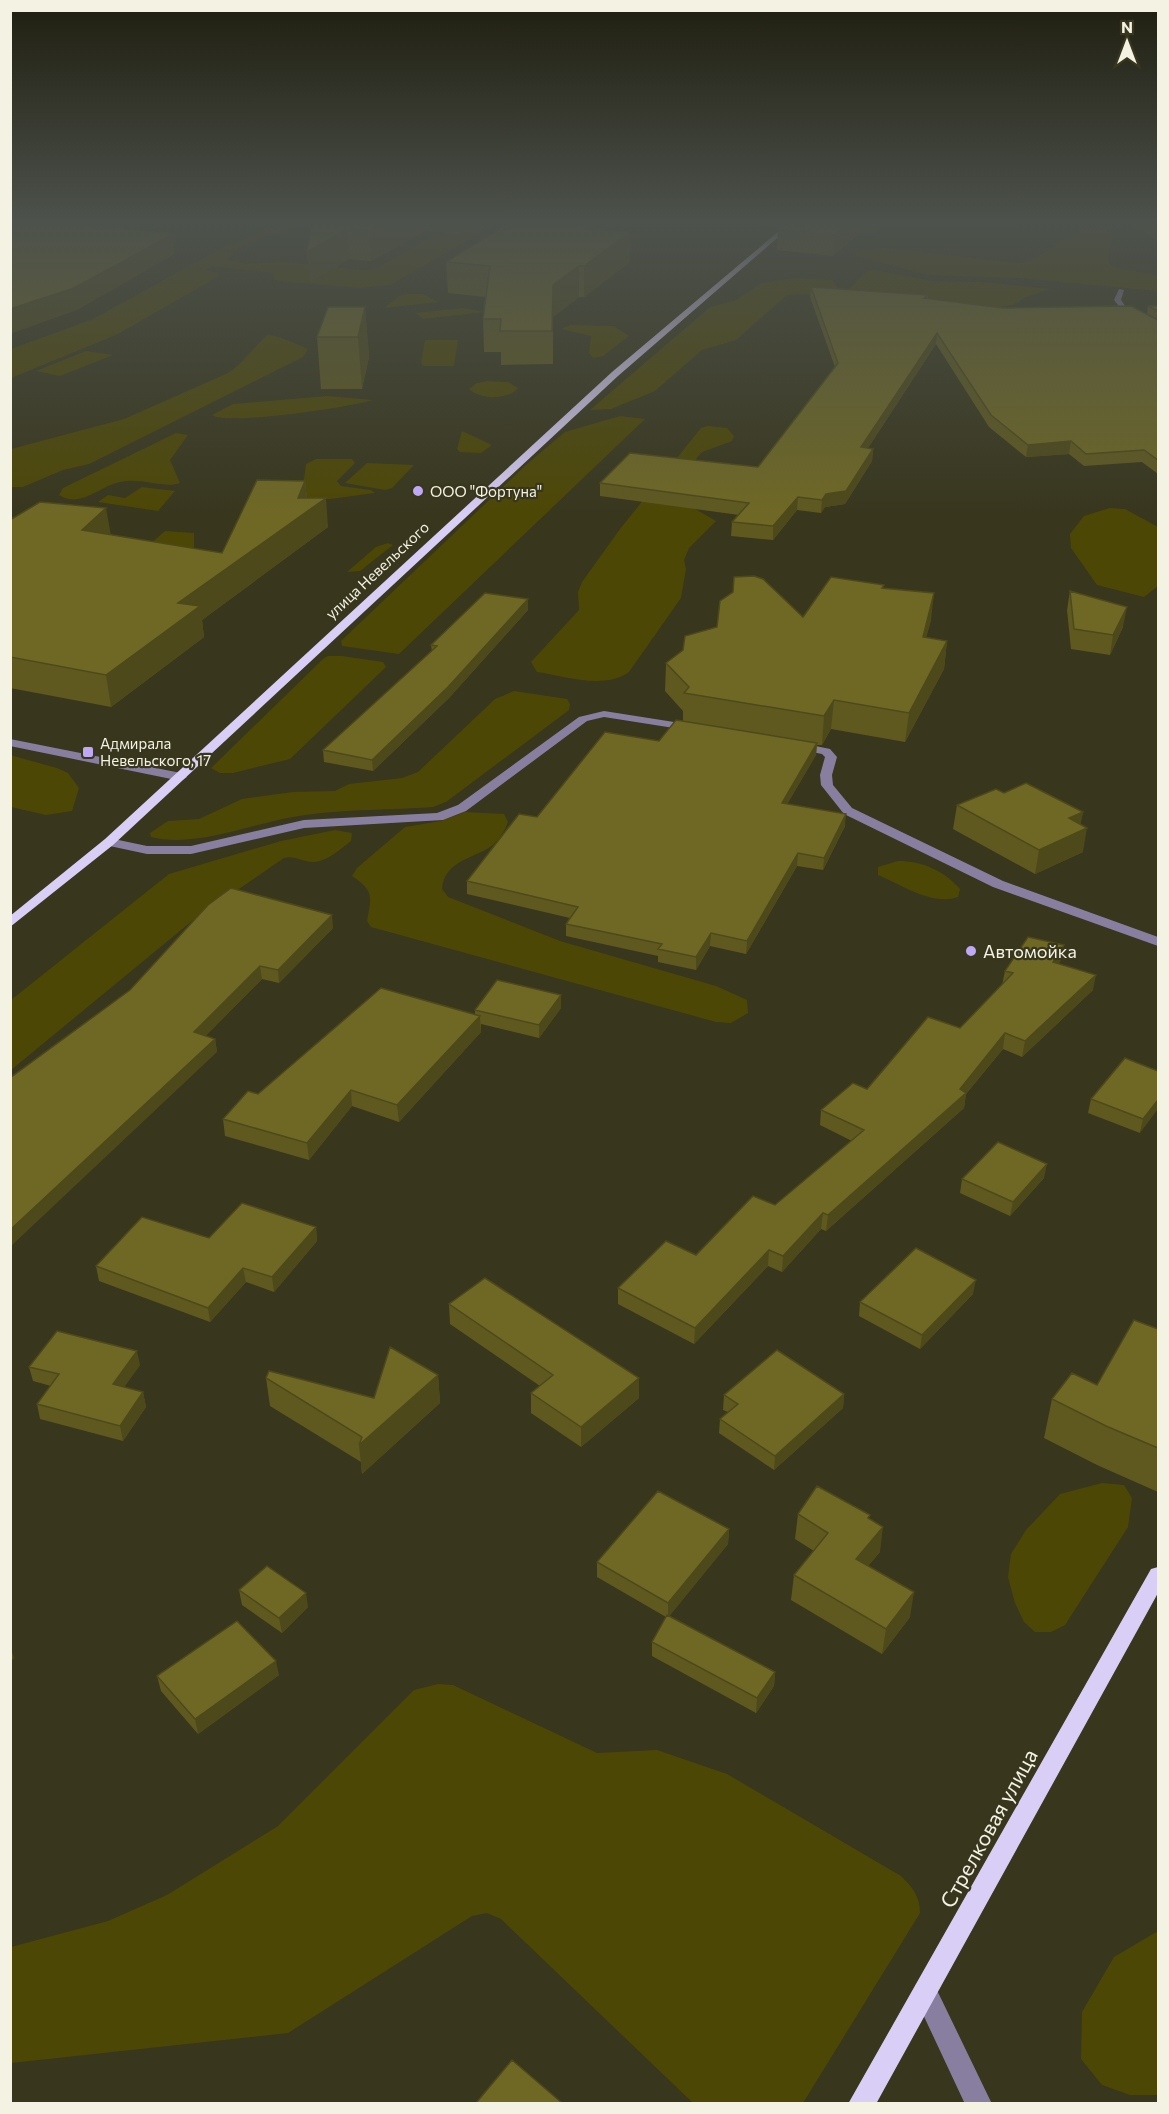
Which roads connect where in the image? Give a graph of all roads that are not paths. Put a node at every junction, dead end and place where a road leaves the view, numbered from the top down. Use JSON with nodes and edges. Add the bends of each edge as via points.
{"nodes":[{"id":1,"x":680,"y":319,"type":"edge"},
{"id":2,"x":1141,"y":319,"type":"edge"},
{"id":3,"x":1158,"y":328,"type":"edge"},
{"id":4,"x":709,"y":730,"type":"edge"},
{"id":5,"x":10,"y":742,"type":"edge"},
{"id":6,"x":779,"y":743,"type":"edge"},
{"id":7,"x":181,"y":777,"type":"junction"},
{"id":8,"x":109,"y":842,"type":"junction"},
{"id":9,"x":10,"y":923,"type":"edge"},
{"id":10,"x":1158,"y":942,"type":"edge"},
{"id":11,"x":1158,"y":1575,"type":"edge"},
{"id":12,"x":925,"y":1993,"type":"junction"},
{"id":13,"x":861,"y":2103,"type":"edge"},
{"id":14,"x":979,"y":2103,"type":"edge"}],
"edges":[{"from":1,"to":7,"type":"main road","name":"улица Невельского","via":[[514,465]]},
{"from":2,"to":3,"type":"street"},
{"from":4,"to":8,"type":"street","via":[[604,714],[582,718],[462,808],[439,817],[304,824],[191,850],[147,850]]},
{"from":5,"to":7,"type":"street"},
{"from":6,"to":10,"type":"street","via":[[826,751],[831,756],[827,785],[833,795],[848,811],[889,833],[1022,894]]},
{"from":7,"to":8,"type":"main road","name":"улица Невельского"},
{"from":8,"to":9,"type":"main road","name":"улица Невельского"},
{"from":11,"to":12,"type":"main road","name":"Стрелковая улица"},
{"from":12,"to":13,"type":"main road","name":"Стрелковая улица"},
{"from":12,"to":14,"type":"street"}]}
